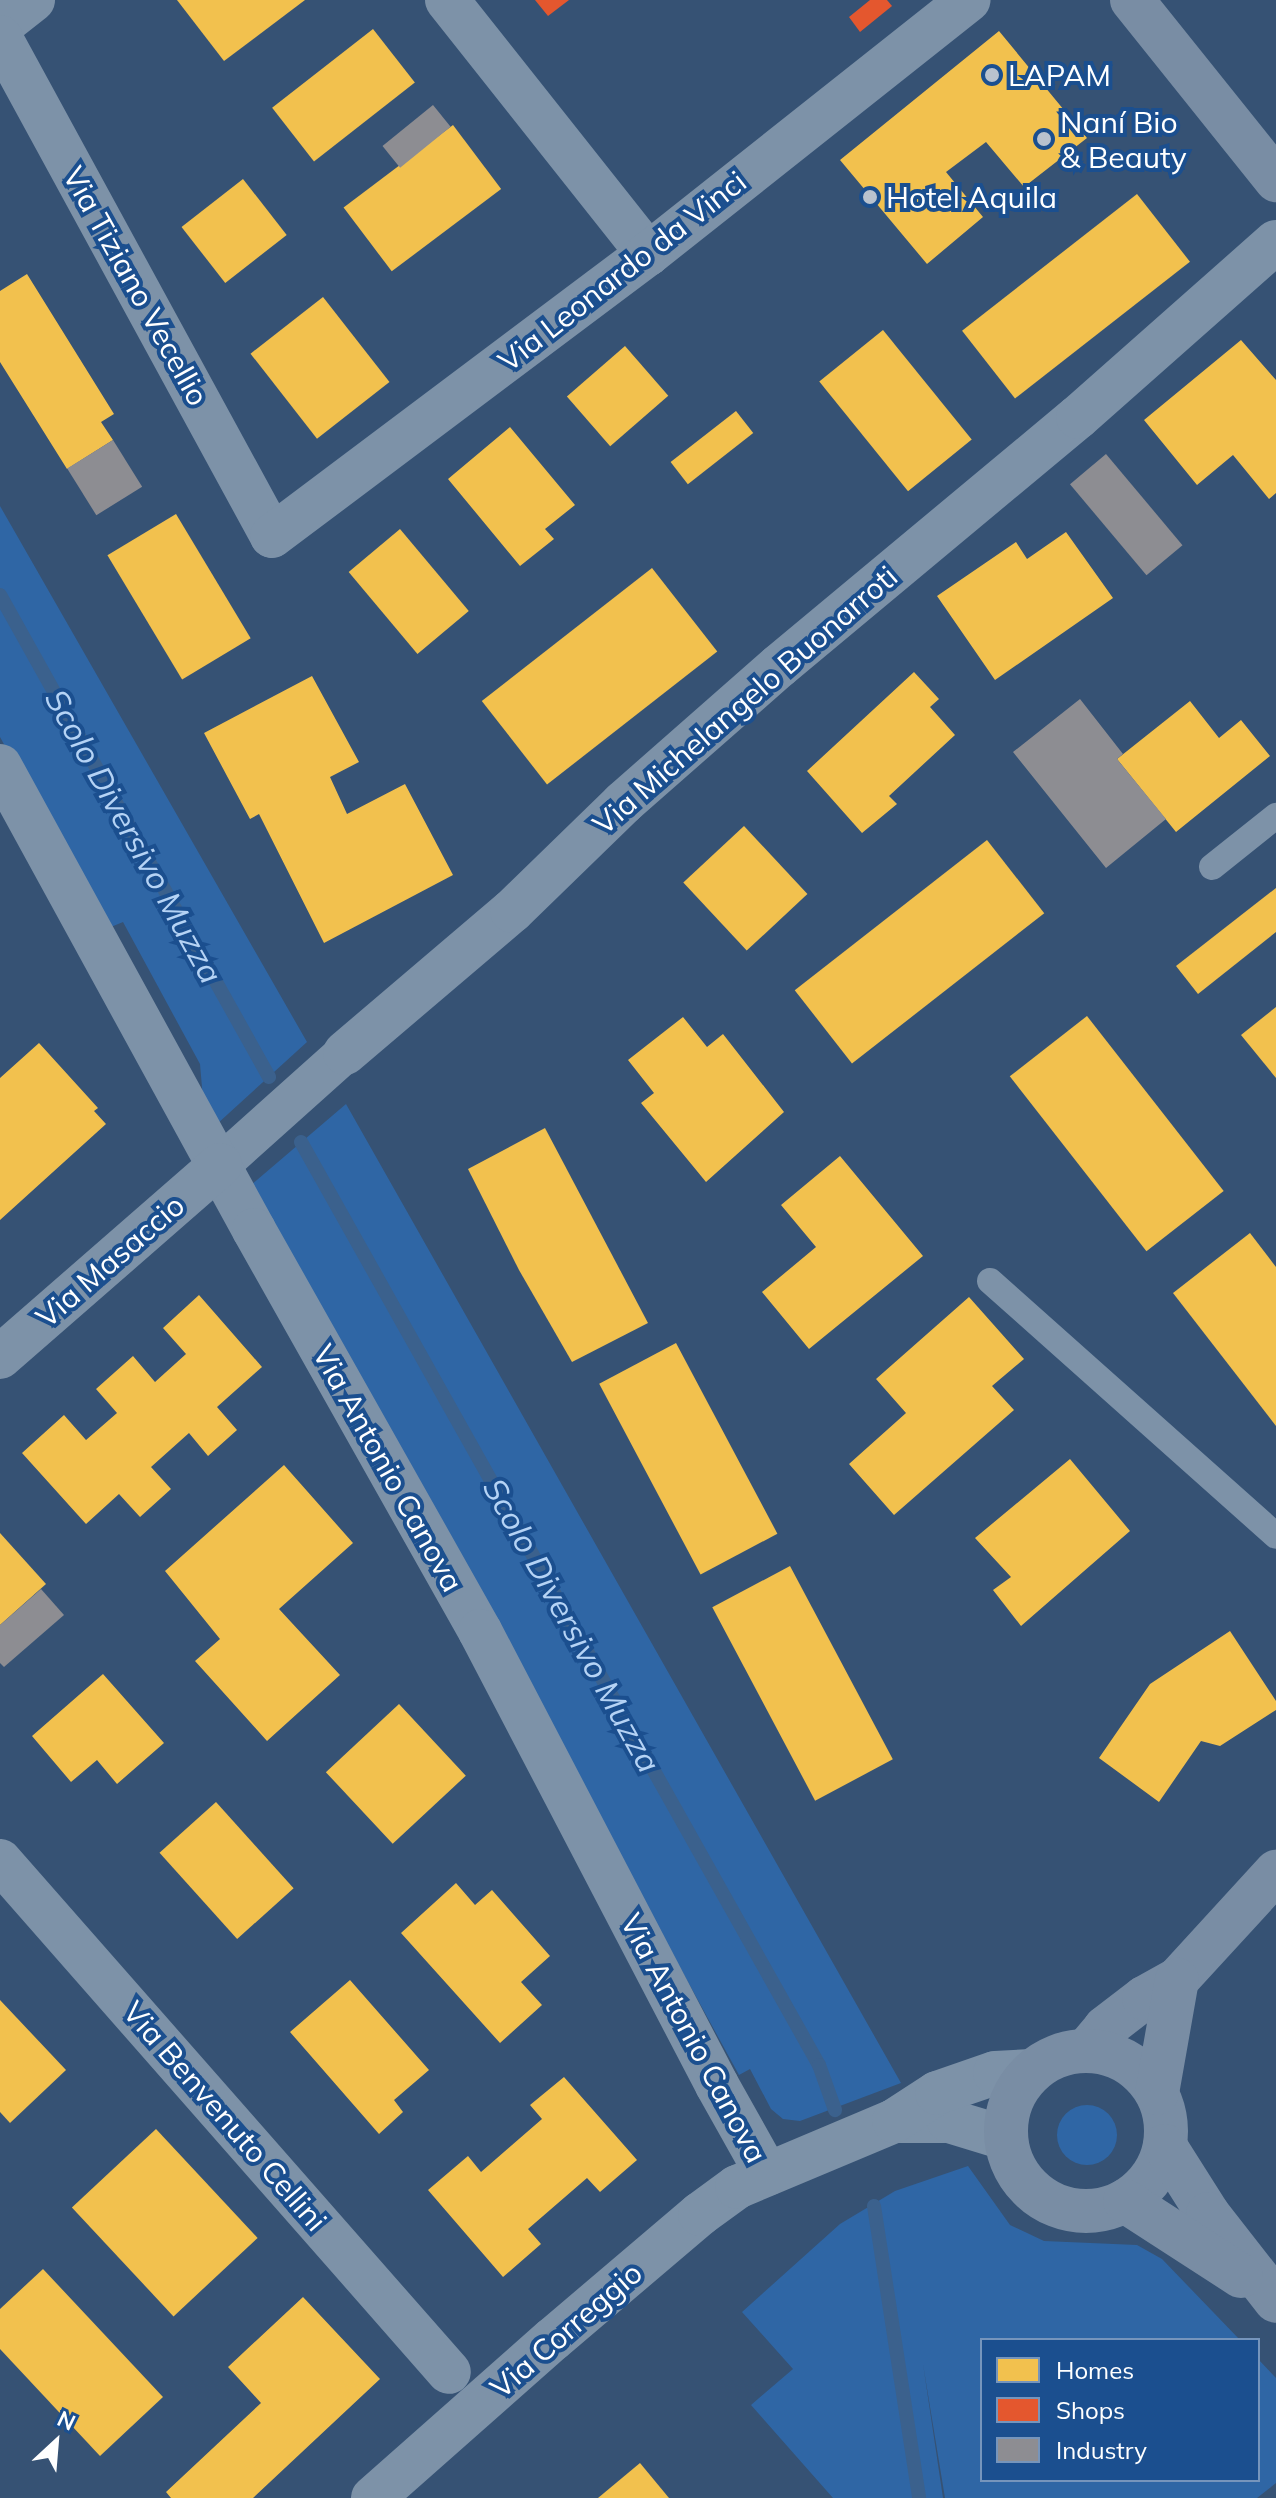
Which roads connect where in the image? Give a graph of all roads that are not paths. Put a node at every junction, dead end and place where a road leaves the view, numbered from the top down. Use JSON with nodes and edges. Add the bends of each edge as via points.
{"nodes":[{"id":1,"x":33,"y":0,"type":"edge"},
{"id":2,"x":447,"y":0,"type":"edge"},
{"id":3,"x":968,"y":0,"type":"edge"},
{"id":4,"x":1132,"y":0,"type":"edge"},
{"id":5,"x":0,"y":26,"type":"edge"},
{"id":6,"x":0,"y":37,"type":"edge"},
{"id":7,"x":1276,"y":180,"type":"edge"},
{"id":8,"x":1276,"y":242,"type":"edge"},
{"id":9,"x":648,"y":254,"type":"junction"},
{"id":10,"x":272,"y":536,"type":"joint"},
{"id":11,"x":0,"y":766,"type":"edge"},
{"id":12,"x":1276,"y":816,"type":"edge"},
{"id":13,"x":1212,"y":867,"type":"dead end"},
{"id":14,"x":345,"y":1053,"type":"joint"},
{"id":15,"x":220,"y":1165,"type":"junction"},
{"id":16,"x":990,"y":1281,"type":"dead end"},
{"id":17,"x":0,"y":1357,"type":"edge"},
{"id":18,"x":1276,"y":1536,"type":"edge"},
{"id":19,"x":0,"y":1861,"type":"edge"},
{"id":20,"x":1276,"y":1872,"type":"edge"},
{"id":21,"x":1177,"y":1980,"type":"junction"},
{"id":22,"x":1086,"y":2051,"type":"junction"},
{"id":23,"x":1032,"y":2071,"type":"junction"},
{"id":24,"x":1157,"y":2093,"type":"junction"},
{"id":25,"x":894,"y":2121,"type":"junction"},
{"id":26,"x":1005,"y":2138,"type":"junction"},
{"id":27,"x":1165,"y":2146,"type":"junction"},
{"id":28,"x":767,"y":2174,"type":"junction"},
{"id":29,"x":1125,"y":2201,"type":"junction"},
{"id":30,"x":1274,"y":2299,"type":"edge"},
{"id":31,"x":449,"y":2372,"type":"dead end"},
{"id":32,"x":373,"y":2498,"type":"edge"}],
"edges":[{"from":1,"to":5,"type":"street"},
{"from":2,"to":9,"type":"street"},
{"from":3,"to":9,"type":"street","name":"Via Leonardo da Vinci"},
{"from":4,"to":7,"type":"main road"},
{"from":6,"to":10,"type":"street","name":"Via Tiziano Vecellio"},
{"from":8,"to":14,"type":"street","name":"Via Michelangelo Buonarroti","via":[[1078,417],[779,666],[623,803],[512,911]]},
{"from":9,"to":10,"type":"street","name":"Via Leonardo da Vinci"},
{"from":11,"to":15,"type":"street","name":"Via Antonio Canova"},
{"from":12,"to":13,"type":"lane"},
{"from":14,"to":15,"type":"street","name":"Via Michelangelo Buonarroti"},
{"from":15,"to":17,"type":"street","name":"Via Masaccio"},
{"from":15,"to":28,"type":"street","name":"Via Antonio Canova","via":[[480,1631]]},
{"from":16,"to":18,"type":"lane"},
{"from":19,"to":31,"type":"street","name":"Via Benvenuto Cellini"},
{"from":20,"to":21,"type":"main road"},
{"from":21,"to":22,"type":"main road","via":[[1105,2028]]},
{"from":21,"to":24,"type":"main road"},
{"from":22,"to":23,"type":"main road"},
{"from":22,"to":24,"type":"main road","via":[[1128,2062]]},
{"from":23,"to":25,"type":"street","via":[[995,2073],[937,2093]]},
{"from":23,"to":26,"type":"main road","via":[[1007,2113]]},
{"from":24,"to":27,"type":"main road","via":[[1165,2119]]},
{"from":25,"to":26,"type":"street","via":[[949,2121]]},
{"from":25,"to":28,"type":"street","name":"Via Correggio"},
{"from":26,"to":29,"type":"main road","via":[[1020,2175],[1048,2202],[1086,2211]]},
{"from":27,"to":29,"type":"main road","via":[[1157,2169]]},
{"from":27,"to":30,"type":"main road","via":[[1208,2214]]},
{"from":28,"to":32,"type":"street","name":"Via Correggio","via":[[737,2187],[700,2214]]},
{"from":29,"to":30,"type":"main road"}]}
